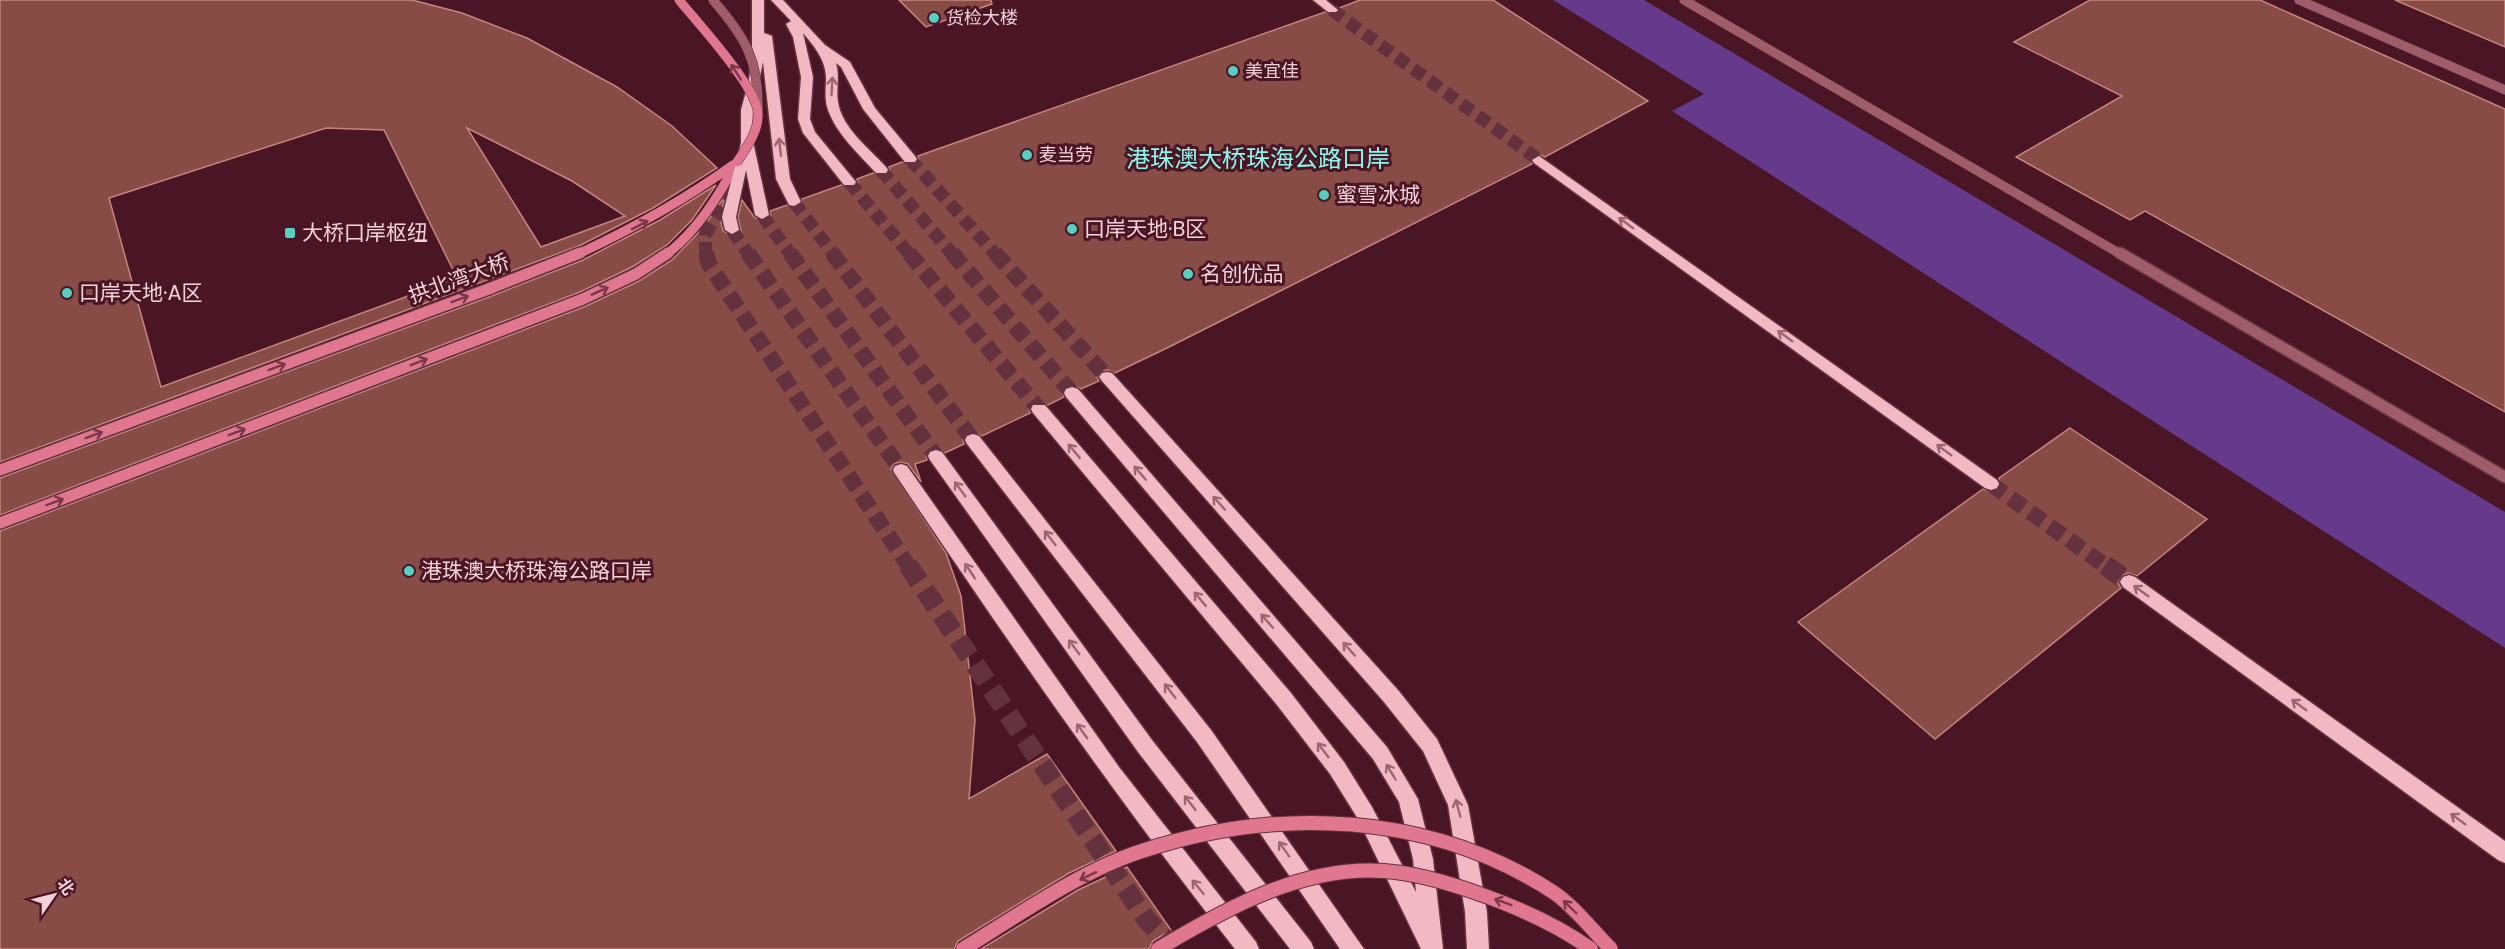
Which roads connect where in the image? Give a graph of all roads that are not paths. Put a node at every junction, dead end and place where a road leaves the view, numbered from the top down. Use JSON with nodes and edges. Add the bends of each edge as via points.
{"nodes":[{"id":1,"x":680,"y":0,"type":"edge"},
{"id":2,"x":712,"y":0,"type":"edge"},
{"id":3,"x":758,"y":0,"type":"edge"},
{"id":4,"x":777,"y":0,"type":"edge"},
{"id":5,"x":1319,"y":0,"type":"edge"},
{"id":6,"x":1684,"y":0,"type":"edge"},
{"id":7,"x":2299,"y":0,"type":"edge"},
{"id":8,"x":1332,"y":10,"type":"tunnel mouth"},
{"id":9,"x":819,"y":45,"type":"junction"},
{"id":10,"x":2505,"y":90,"type":"edge"},
{"id":11,"x":758,"y":110,"type":"junction"},
{"id":12,"x":746,"y":138,"type":"junction"},
{"id":13,"x":910,"y":159,"type":"tunnel mouth"},
{"id":14,"x":1539,"y":160,"type":"tunnel mouth"},
{"id":15,"x":737,"y":162,"type":"junction"},
{"id":16,"x":881,"y":170,"type":"tunnel mouth"},
{"id":17,"x":849,"y":182,"type":"tunnel mouth"},
{"id":18,"x":794,"y":202,"type":"tunnel mouth"},
{"id":19,"x":762,"y":215,"type":"tunnel mouth"},
{"id":20,"x":732,"y":230,"type":"tunnel mouth"},
{"id":21,"x":1107,"y":377,"type":"tunnel mouth"},
{"id":22,"x":1072,"y":393,"type":"tunnel mouth"},
{"id":23,"x":1039,"y":409,"type":"tunnel mouth"},
{"id":24,"x":973,"y":440,"type":"tunnel mouth"},
{"id":25,"x":936,"y":456,"type":"tunnel mouth"},
{"id":26,"x":0,"y":470,"type":"edge"},
{"id":27,"x":901,"y":470,"type":"tunnel mouth"},
{"id":28,"x":2505,"y":477,"type":"edge"},
{"id":29,"x":1991,"y":484,"type":"tunnel mouth"},
{"id":30,"x":0,"y":523,"type":"edge"},
{"id":31,"x":2129,"y":582,"type":"tunnel mouth"},
{"id":32,"x":2505,"y":853,"type":"edge"},
{"id":33,"x":963,"y":949,"type":"edge"},
{"id":34,"x":1158,"y":949,"type":"edge"},
{"id":35,"x":1248,"y":949,"type":"edge"},
{"id":36,"x":1303,"y":949,"type":"edge"},
{"id":37,"x":1353,"y":949,"type":"edge"},
{"id":38,"x":1432,"y":949,"type":"edge"},
{"id":39,"x":1478,"y":949,"type":"edge"},
{"id":40,"x":1591,"y":949,"type":"edge"},
{"id":41,"x":1611,"y":949,"type":"edge"}],
"edges":[{"from":11,"to":1,"type":"main road","one_way":true,"bridge":true,"via":[[731,64]]},
{"from":2,"to":11,"type":"street","bridge":true,"via":[[741,32],[750,50],[759,87]]},
{"from":3,"to":12,"type":"highway","via":[[758,52]]},
{"from":18,"to":3,"type":"highway","one_way":true,"via":[[783,179],[768,47]]},
{"from":4,"to":9,"type":"highway"},
{"from":4,"to":17,"type":"highway","via":[[799,38],[804,56],[804,119],[814,140]]},
{"from":5,"to":8,"type":"highway"},
{"from":6,"to":28,"type":"street"},
{"from":7,"to":10,"type":"street"},
{"from":9,"to":13,"type":"highway","via":[[846,65],[869,110]]},
{"from":16,"to":9,"type":"highway","one_way":true,"via":[[837,117],[831,95],[831,68]]},
{"from":11,"to":15,"type":"main road","name":"拱北湾大桥","bridge":true,"via":[[754,133]]},
{"from":12,"to":19,"type":"highway"},
{"from":12,"to":20,"type":"highway","via":[[729,217]]},
{"from":29,"to":14,"type":"highway","one_way":true},
{"from":26,"to":15,"type":"main road","name":"拱北湾大桥","one_way":true,"via":[[562,261],[667,211]]},
{"from":30,"to":15,"type":"main road","one_way":true,"via":[[634,276],[675,250],[699,225]]},
{"from":39,"to":21,"type":"highway","one_way":true,"via":[[1476,912],[1458,805],[1430,745],[1391,696]]},
{"from":38,"to":22,"type":"highway","one_way":true,"via":[[1423,859],[1408,799],[1380,753]]},
{"from":38,"to":23,"type":"highway","one_way":true,"via":[[1394,868],[1337,768],[1284,699]]},
{"from":37,"to":24,"type":"highway","one_way":true,"via":[[1204,736]]},
{"from":36,"to":25,"type":"highway","one_way":true,"via":[[1145,746]]},
{"from":35,"to":27,"type":"highway","one_way":true,"via":[[1190,878],[1049,687]]},
{"from":32,"to":31,"type":"highway","one_way":true},
{"from":41,"to":33,"type":"main road","one_way":true,"bridge":true,"via":[[1555,893],[1504,864],[1436,839],[1356,823],[1293,822],[1224,830],[1141,851],[1076,881]]},
{"from":40,"to":34,"type":"main road","one_way":true,"bridge":true,"via":[[1520,908],[1475,892],[1414,874],[1367,872],[1321,877],[1267,892]]}]}
